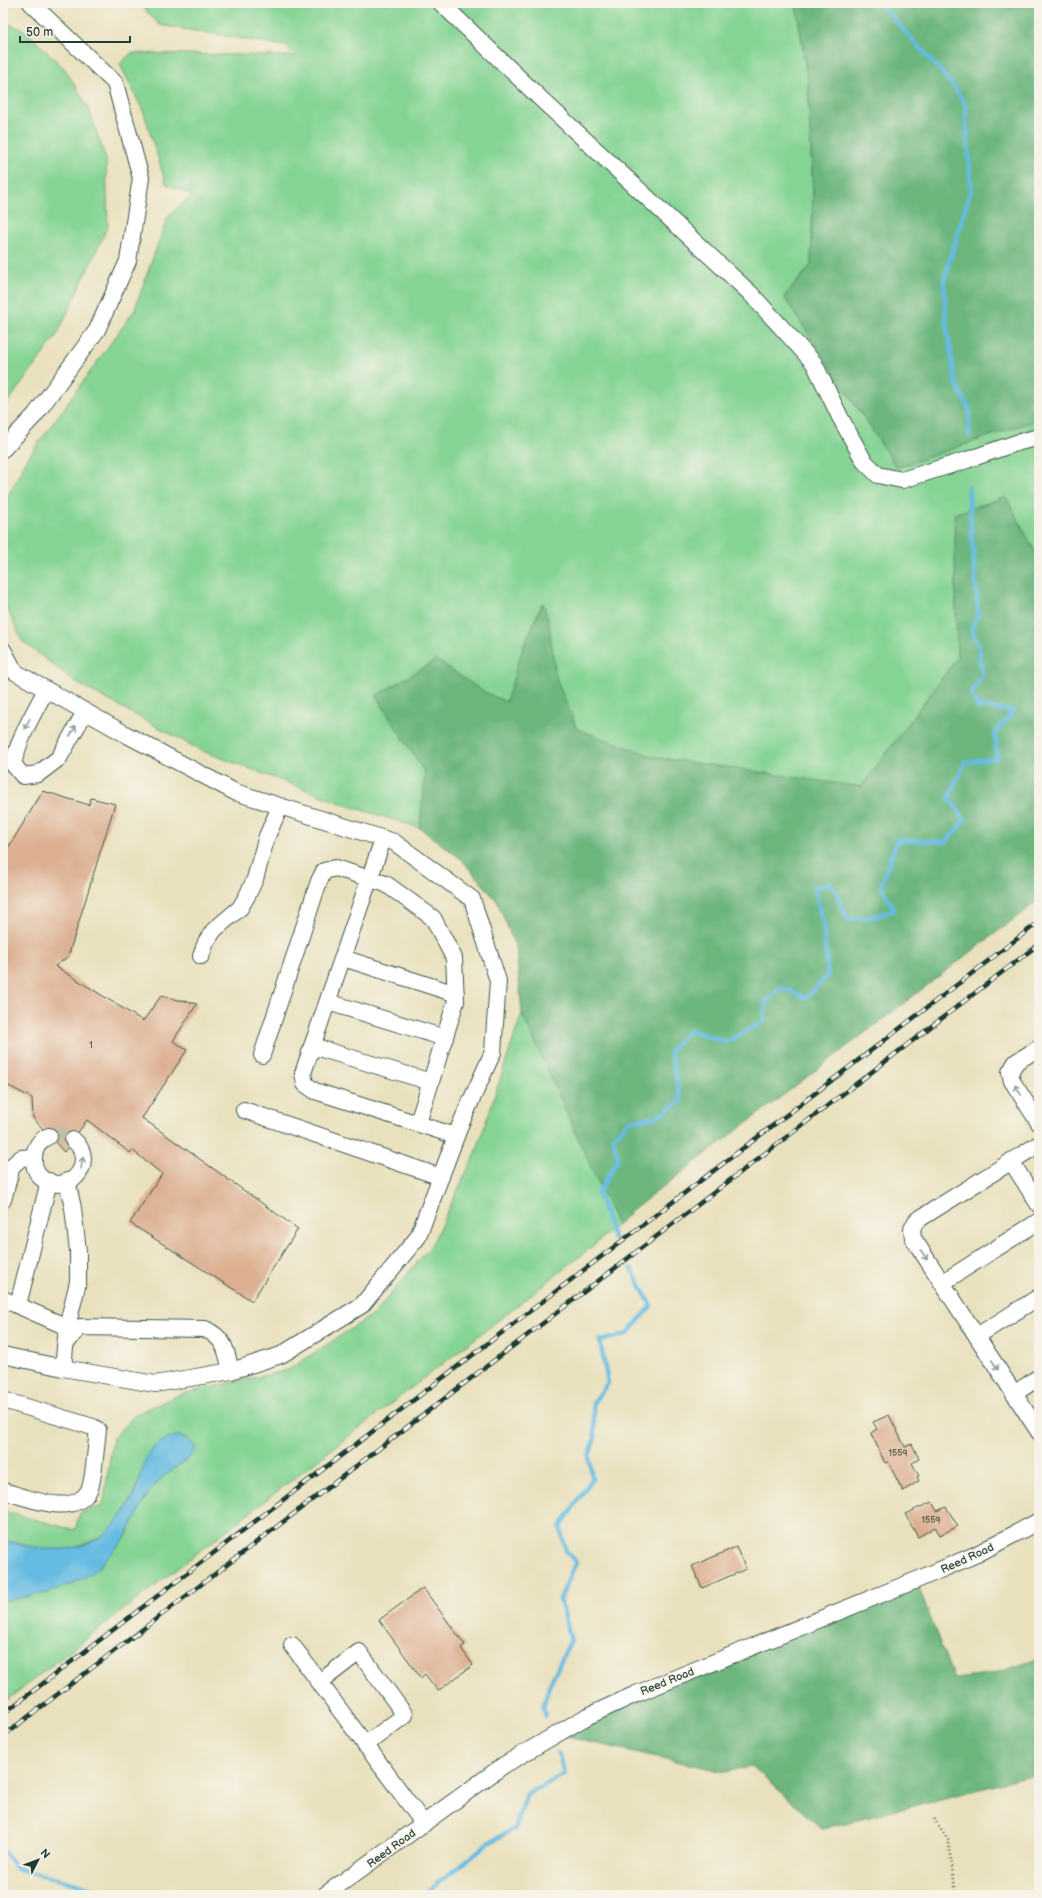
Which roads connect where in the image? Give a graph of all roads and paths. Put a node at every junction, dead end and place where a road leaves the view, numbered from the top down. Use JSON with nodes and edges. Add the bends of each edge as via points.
{"nodes":[{"id":1,"x":31,"y":3,"type":"edge"},
{"id":2,"x":441,"y":3,"type":"edge"},
{"id":3,"x":1039,"y":437,"type":"edge"},
{"id":4,"x":3,"y":449,"type":"edge"},
{"id":5,"x":3,"y":650,"type":"edge"},
{"id":6,"x":46,"y":690,"type":"junction"},
{"id":7,"x":85,"y":712,"type":"junction"},
{"id":8,"x":280,"y":807,"type":"junction"},
{"id":9,"x":383,"y":839,"type":"junction"},
{"id":10,"x":370,"y":878,"type":"junction"},
{"id":11,"x":202,"y":956,"type":"dead end"},
{"id":12,"x":343,"y":958,"type":"junction"},
{"id":13,"x":456,"y":994,"type":"junction"},
{"id":14,"x":328,"y":1002,"type":"junction"},
{"id":15,"x":445,"y":1038,"type":"junction"},
{"id":16,"x":312,"y":1046,"type":"junction"},
{"id":17,"x":1039,"y":1048,"type":"edge"},
{"id":18,"x":262,"y":1055,"type":"dead end"},
{"id":19,"x":431,"y":1082,"type":"junction"},
{"id":20,"x":244,"y":1110,"type":"dead end"},
{"id":21,"x":418,"y":1123,"type":"junction"},
{"id":22,"x":1039,"y":1123,"type":"edge"},
{"id":23,"x":49,"y":1136,"type":"dead end"},
{"id":24,"x":456,"y":1136,"type":"junction"},
{"id":25,"x":73,"y":1140,"type":"tunnel mouth"},
{"id":26,"x":1039,"y":1144,"type":"edge"},
{"id":27,"x":34,"y":1157,"type":"junction"},
{"id":28,"x":1011,"y":1161,"type":"junction"},
{"id":29,"x":441,"y":1177,"type":"junction"},
{"id":30,"x":49,"y":1181,"type":"junction"},
{"id":31,"x":67,"y":1181,"type":"junction"},
{"id":32,"x":3,"y":1200,"type":"edge"},
{"id":33,"x":1039,"y":1205,"type":"edge"},
{"id":34,"x":1039,"y":1221,"type":"edge"},
{"id":35,"x":942,"y":1283,"type":"junction"},
{"id":36,"x":1039,"y":1297,"type":"edge"},
{"id":37,"x":3,"y":1299,"type":"edge"},
{"id":38,"x":18,"y":1305,"type":"junction"},
{"id":39,"x":67,"y":1334,"type":"junction"},
{"id":40,"x":977,"y":1336,"type":"junction"},
{"id":41,"x":3,"y":1355,"type":"edge"},
{"id":42,"x":63,"y":1368,"type":"junction"},
{"id":43,"x":231,"y":1371,"type":"junction"},
{"id":44,"x":1039,"y":1378,"type":"edge"},
{"id":45,"x":1014,"y":1394,"type":"junction"},
{"id":46,"x":3,"y":1400,"type":"edge"},
{"id":47,"x":1039,"y":1432,"type":"edge"},
{"id":48,"x":3,"y":1491,"type":"edge"},
{"id":49,"x":1039,"y":1521,"type":"edge"},
{"id":50,"x":292,"y":1645,"type":"dead end"},
{"id":51,"x":320,"y":1682,"type":"junction"},
{"id":52,"x":365,"y":1744,"type":"junction"},
{"id":53,"x":934,"y":1819,"type":"dead end"},
{"id":54,"x":424,"y":1824,"type":"junction"},
{"id":55,"x":325,"y":1895,"type":"edge"},
{"id":56,"x":956,"y":1895,"type":"edge"}],
"edges":[{"from":1,"to":4,"type":"street","via":[[115,83],[141,178],[128,261],[97,330],[35,415]]},
{"from":2,"to":3,"type":"street","via":[[546,104],[750,292],[814,363],[864,461],[878,475],[902,480]]},
{"from":5,"to":6,"type":"street","via":[[16,672]]},
{"from":6,"to":7,"type":"street"},
{"from":6,"to":7,"type":"street","one_way":true,"via":[[17,747],[14,764],[23,776],[38,774],[59,758]]},
{"from":7,"to":8,"type":"street","via":[[235,792]]},
{"from":8,"to":9,"type":"street"},
{"from":8,"to":11,"type":"street","via":[[267,836],[255,879],[247,896],[240,908],[214,930],[206,942]]},
{"from":9,"to":10,"type":"street"},
{"from":9,"to":24,"type":"street","via":[[394,842],[472,899],[498,982],[493,1052]]},
{"from":10,"to":12,"type":"street"},
{"from":10,"to":13,"type":"street","via":[[386,884],[433,918],[454,958]]},
{"from":10,"to":18,"type":"street","via":[[336,868],[324,871]]},
{"from":12,"to":13,"type":"street"},
{"from":12,"to":14,"type":"street"},
{"from":13,"to":15,"type":"street"},
{"from":14,"to":15,"type":"street"},
{"from":14,"to":16,"type":"street"},
{"from":15,"to":19,"type":"street"},
{"from":16,"to":19,"type":"street"},
{"from":16,"to":21,"type":"street","via":[[303,1073],[305,1084],[315,1091]]},
{"from":22,"to":17,"type":"street","one_way":true,"via":[[1012,1081],[1010,1072],[1016,1062]]},
{"from":19,"to":21,"type":"street"},
{"from":20,"to":29,"type":"street"},
{"from":21,"to":24,"type":"street"},
{"from":23,"to":27,"type":"street","via":[[39,1142]]},
{"from":24,"to":29,"type":"street"},
{"from":31,"to":25,"type":"street","one_way":true,"via":[[74,1178],[82,1164],[83,1156]]},
{"from":26,"to":28,"type":"street"},
{"from":27,"to":30,"type":"street","via":[[33,1165],[36,1172]]},
{"from":27,"to":32,"type":"street","via":[[21,1158],[12,1166]]},
{"from":28,"to":33,"type":"street"},
{"from":28,"to":35,"type":"street","one_way":true,"via":[[916,1221],[912,1229],[913,1238]]},
{"from":29,"to":43,"type":"street","via":[[418,1237],[362,1305],[281,1356]]},
{"from":30,"to":31,"type":"street","via":[[54,1184]]},
{"from":30,"to":38,"type":"street"},
{"from":31,"to":39,"type":"street","via":[[78,1251],[78,1282]]},
{"from":34,"to":35,"type":"street"},
{"from":35,"to":40,"type":"street"},
{"from":36,"to":40,"type":"street"},
{"from":37,"to":38,"type":"street"},
{"from":38,"to":39,"type":"street"},
{"from":39,"to":42,"type":"street"},
{"from":39,"to":43,"type":"street","via":[[80,1327],[205,1329],[216,1334],[225,1345]]},
{"from":40,"to":45,"type":"street","one_way":true},
{"from":41,"to":42,"type":"street"},
{"from":42,"to":43,"type":"street","via":[[155,1384]]},
{"from":44,"to":45,"type":"street"},
{"from":45,"to":47,"type":"street"},
{"from":46,"to":48,"type":"street","via":[[93,1426],[98,1430],[90,1487],[85,1497],[76,1503],[61,1506]]},
{"from":49,"to":54,"type":"street","name":"Reed Road","via":[[977,1554],[586,1717],[504,1766]]},
{"from":50,"to":51,"type":"street"},
{"from":51,"to":52,"type":"street"},
{"from":51,"to":52,"type":"street","via":[[359,1652],[405,1715]]},
{"from":52,"to":54,"type":"street"},
{"from":53,"to":56,"type":"path","via":[[948,1839]]},
{"from":54,"to":55,"type":"street","name":"Reed Road"}]}
